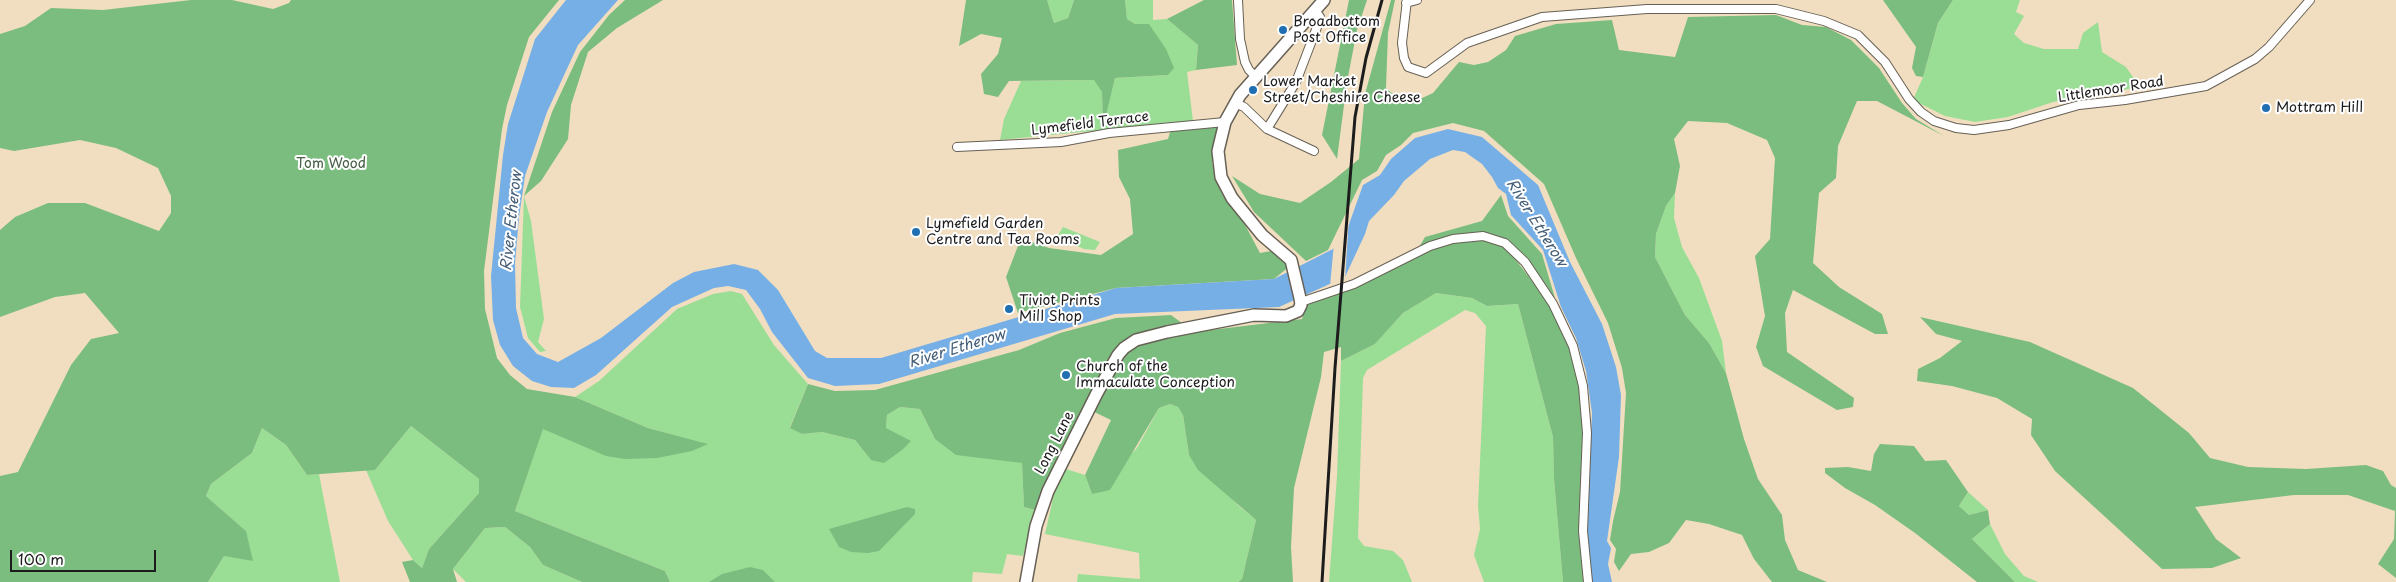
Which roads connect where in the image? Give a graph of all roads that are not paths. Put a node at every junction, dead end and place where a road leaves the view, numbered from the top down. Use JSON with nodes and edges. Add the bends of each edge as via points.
{"nodes":[{"id":1,"x":1238,"y":0,"type":"edge"},
{"id":2,"x":1324,"y":0,"type":"edge"},
{"id":3,"x":1417,"y":0,"type":"edge"},
{"id":4,"x":1647,"y":0,"type":"edge"},
{"id":5,"x":2310,"y":0,"type":"edge"},
{"id":6,"x":1406,"y":1,"type":"edge"},
{"id":7,"x":1647,"y":9,"type":"junction"},
{"id":8,"x":1315,"y":10,"type":"junction"},
{"id":9,"x":1256,"y":77,"type":"junction"},
{"id":10,"x":1235,"y":103,"type":"junction"},
{"id":11,"x":1226,"y":122,"type":"junction"},
{"id":12,"x":1267,"y":129,"type":"junction"},
{"id":13,"x":957,"y":147,"type":"dead end"},
{"id":14,"x":1314,"y":151,"type":"dead end"},
{"id":15,"x":1301,"y":300,"type":"junction"},
{"id":16,"x":1026,"y":582,"type":"edge"},
{"id":17,"x":1588,"y":582,"type":"edge"}],
"edges":[{"from":1,"to":9,"type":"street","via":[[1245,62]]},
{"from":2,"to":8,"type":"street"},
{"from":3,"to":6,"type":"street"},
{"from":4,"to":7,"type":"street"},
{"from":5,"to":7,"type":"street","name":"Littlemoor Road","via":[[2255,59],[2206,86],[2079,105],[1990,128],[1956,128],[1934,121],[1909,99],[1886,62],[1858,35],[1824,21],[1781,10]]},
{"from":6,"to":7,"type":"street","name":"Littlemoor Road","via":[[1404,58],[1408,66],[1426,72],[1467,43],[1542,17]]},
{"from":8,"to":9,"type":"street"},
{"from":8,"to":12,"type":"street","via":[[1320,17],[1319,22],[1296,82]]},
{"from":9,"to":10,"type":"street"},
{"from":10,"to":11,"type":"street"},
{"from":10,"to":12,"type":"street"},
{"from":11,"to":13,"type":"street","name":"Lymefield Terrace","via":[[1109,133],[1061,142]]},
{"from":11,"to":15,"type":"street","via":[[1218,160],[1225,185],[1252,224],[1292,262]]},
{"from":12,"to":14,"type":"street"},
{"from":15,"to":16,"type":"street","name":"Long Lane","via":[[1298,311],[1293,314],[1254,315],[1149,336],[1136,340],[1118,354],[1048,491],[1036,526]]},
{"from":15,"to":17,"type":"street","via":[[1354,284],[1430,246],[1452,239],[1483,236],[1505,243],[1525,262],[1553,304],[1573,346],[1583,386],[1587,433],[1583,531]]}]}
